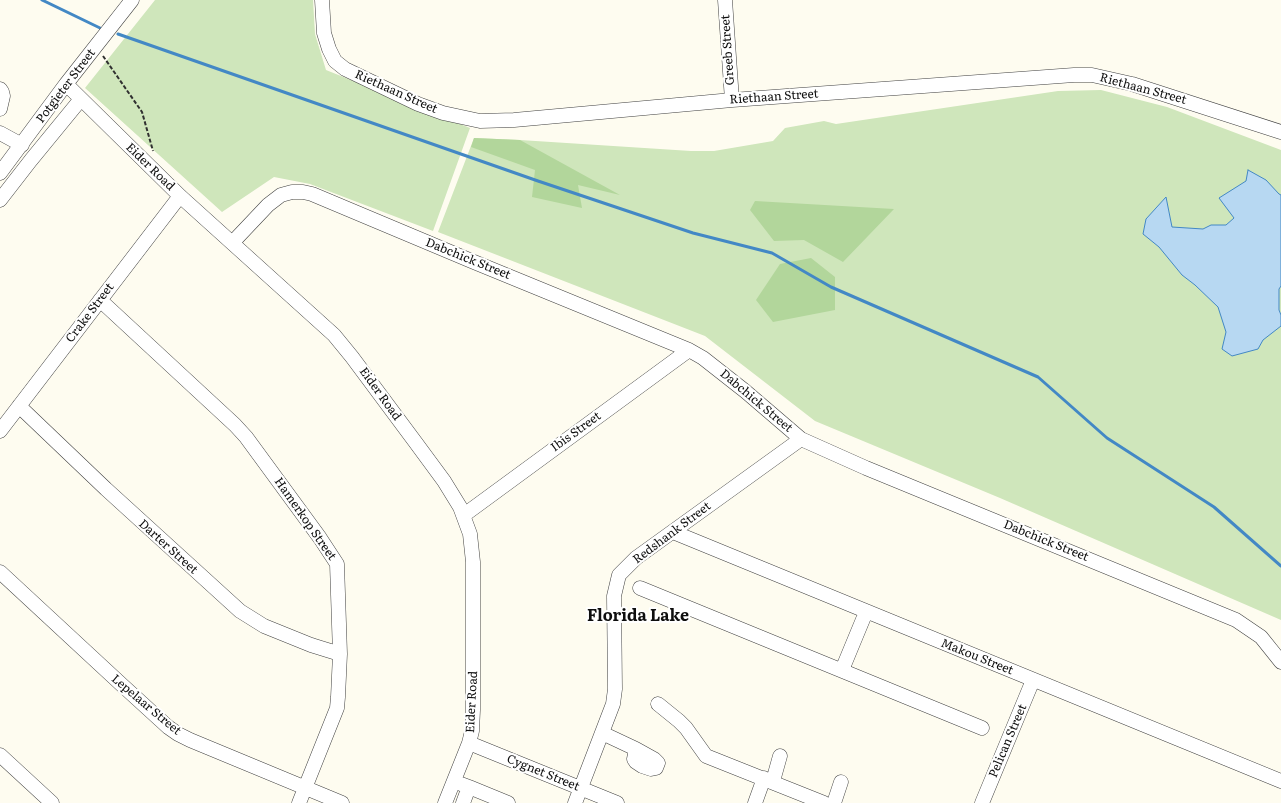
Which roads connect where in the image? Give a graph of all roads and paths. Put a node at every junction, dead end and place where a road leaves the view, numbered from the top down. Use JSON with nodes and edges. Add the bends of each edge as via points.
{"nodes":[{"id":1,"x":132,"y":0,"type":"edge"},
{"id":2,"x":322,"y":0,"type":"edge"},
{"id":3,"x":725,"y":0,"type":"edge"},
{"id":4,"x":96,"y":46,"type":"junction"},
{"id":5,"x":66,"y":84,"type":"junction"},
{"id":6,"x":0,"y":89,"type":"edge"},
{"id":7,"x":81,"y":99,"type":"junction"},
{"id":8,"x":732,"y":100,"type":"junction"},
{"id":9,"x":0,"y":109,"type":"edge"},
{"id":10,"x":1281,"y":132,"type":"edge"},
{"id":11,"x":0,"y":133,"type":"edge"},
{"id":12,"x":22,"y":145,"type":"junction"},
{"id":13,"x":154,"y":154,"type":"dead end"},
{"id":14,"x":0,"y":173,"type":"edge"},
{"id":15,"x":180,"y":196,"type":"junction"},
{"id":16,"x":0,"y":200,"type":"edge"},
{"id":17,"x":233,"y":242,"type":"junction"},
{"id":18,"x":100,"y":300,"type":"junction"},
{"id":19,"x":689,"y":350,"type":"junction"},
{"id":20,"x":19,"y":406,"type":"junction"},
{"id":21,"x":0,"y":431,"type":"edge"},
{"id":22,"x":801,"y":439,"type":"junction"},
{"id":23,"x":464,"y":515,"type":"junction"},
{"id":24,"x":672,"y":532,"type":"junction"},
{"id":25,"x":0,"y":572,"type":"edge"},
{"id":26,"x":640,"y":588,"type":"dead end"},
{"id":27,"x":866,"y":612,"type":"junction"},
{"id":28,"x":340,"y":654,"type":"junction"},
{"id":29,"x":1281,"y":662,"type":"edge"},
{"id":30,"x":842,"y":670,"type":"junction"},
{"id":31,"x":1033,"y":680,"type":"junction"},
{"id":32,"x":658,"y":704,"type":"dead end"},
{"id":33,"x":982,"y":728,"type":"dead end"},
{"id":34,"x":602,"y":733,"type":"junction"},
{"id":35,"x":469,"y":743,"type":"junction"},
{"id":36,"x":636,"y":749,"type":"dead end"},
{"id":37,"x":0,"y":755,"type":"edge"},
{"id":38,"x":780,"y":756,"type":"dead end"},
{"id":39,"x":1280,"y":776,"type":"edge"},
{"id":40,"x":768,"y":780,"type":"junction"},
{"id":41,"x":454,"y":781,"type":"junction"},
{"id":42,"x":841,"y":782,"type":"dead end"},
{"id":43,"x":304,"y":787,"type":"junction"},
{"id":44,"x":469,"y":787,"type":"junction"},
{"id":45,"x":581,"y":788,"type":"junction"},
{"id":46,"x":794,"y":797,"type":"edge"},
{"id":47,"x":52,"y":803,"type":"edge"},
{"id":48,"x":298,"y":803,"type":"edge"},
{"id":49,"x":342,"y":803,"type":"edge"},
{"id":50,"x":445,"y":803,"type":"edge"},
{"id":51,"x":463,"y":803,"type":"edge"},
{"id":52,"x":508,"y":803,"type":"edge"},
{"id":53,"x":575,"y":803,"type":"edge"},
{"id":54,"x":617,"y":803,"type":"edge"},
{"id":55,"x":755,"y":803,"type":"edge"},
{"id":56,"x":824,"y":803,"type":"edge"},
{"id":57,"x":834,"y":803,"type":"edge"},
{"id":58,"x":982,"y":803,"type":"edge"}],
"edges":[{"from":1,"to":4,"type":"street","name":"Potgieter Street"},
{"from":2,"to":8,"type":"street","name":"Riethaan Street","via":[[324,33],[335,61],[362,78],[443,113],[480,121],[514,120]]},
{"from":3,"to":8,"type":"street","name":"Greeb Street"},
{"from":4,"to":5,"type":"street","name":"Potgieter Street"},
{"from":4,"to":13,"type":"path","via":[[142,112]]},
{"from":5,"to":7,"type":"street","name":"Eider Road"},
{"from":5,"to":12,"type":"street","name":"Potgieter Street"},
{"from":6,"to":9,"type":"street","via":[[3,96]]},
{"from":7,"to":15,"type":"street","name":"Eider Road"},
{"from":7,"to":16,"type":"street","name":"Potgieter Street"},
{"from":8,"to":10,"type":"street","name":"Riethaan Street","via":[[1074,75],[1092,76],[1163,93]]},
{"from":11,"to":12,"type":"street"},
{"from":12,"to":14,"type":"street","name":"Potgieter Street"},
{"from":15,"to":17,"type":"street","name":"Eider Road"},
{"from":15,"to":18,"type":"street","name":"Crake Street"},
{"from":17,"to":19,"type":"street","name":"Dabchick Street","via":[[268,205],[281,196],[292,192],[312,194],[466,260]]},
{"from":17,"to":23,"type":"street","name":"Eider Road","via":[[340,342],[444,481]]},
{"from":18,"to":20,"type":"street","name":"Crake Street"},
{"from":18,"to":28,"type":"street","name":"Hamerkop Street","via":[[246,437],[332,556],[338,568]]},
{"from":19,"to":22,"type":"street","name":"Dabchick Street","via":[[745,391]]},
{"from":19,"to":23,"type":"street","name":"Ibis Street"},
{"from":20,"to":21,"type":"street","name":"Crake Street"},
{"from":20,"to":28,"type":"street","name":"Darter Street","via":[[117,500],[240,610],[264,626]]},
{"from":22,"to":24,"type":"street","name":"Redshank Street"},
{"from":22,"to":29,"type":"street","name":"Dabchick Street","via":[[860,466],[1236,620],[1261,637]]},
{"from":23,"to":35,"type":"street","name":"Eider Road","via":[[472,546],[474,594],[473,710]]},
{"from":24,"to":27,"type":"street","name":"Makou Street"},
{"from":24,"to":34,"type":"street","name":"Redshank Street","via":[[636,558],[616,584],[614,696]]},
{"from":25,"to":43,"type":"street","name":"Lepelaar Street","via":[[168,727],[190,740]]},
{"from":26,"to":30,"type":"street"},
{"from":27,"to":30,"type":"street"},
{"from":27,"to":31,"type":"street","name":"Makou Street"},
{"from":28,"to":43,"type":"street","name":"Hamerkop Street","via":[[336,708]]},
{"from":30,"to":33,"type":"street"},
{"from":31,"to":39,"type":"street","name":"Makou Street"},
{"from":31,"to":58,"type":"street","name":"Pelican Street"},
{"from":32,"to":40,"type":"street","via":[[686,728],[706,756]]},
{"from":34,"to":36,"type":"street"},
{"from":34,"to":45,"type":"street","name":"Redshank Street"},
{"from":35,"to":41,"type":"street","name":"Eider Road"},
{"from":35,"to":45,"type":"street","name":"Cygnet Street"},
{"from":37,"to":47,"type":"street"},
{"from":38,"to":40,"type":"street"},
{"from":40,"to":46,"type":"street"},
{"from":40,"to":55,"type":"street"},
{"from":41,"to":44,"type":"street"},
{"from":41,"to":50,"type":"street","name":"Eider Road"},
{"from":42,"to":57,"type":"street"},
{"from":43,"to":48,"type":"street","name":"Hamerkop Street"},
{"from":43,"to":49,"type":"street","name":"Lepelaar Street"},
{"from":44,"to":51,"type":"street"},
{"from":44,"to":52,"type":"street"},
{"from":45,"to":53,"type":"street","name":"Redshank Street"},
{"from":45,"to":54,"type":"street","name":"Cygnet Street"},
{"from":46,"to":56,"type":"street"}]}
